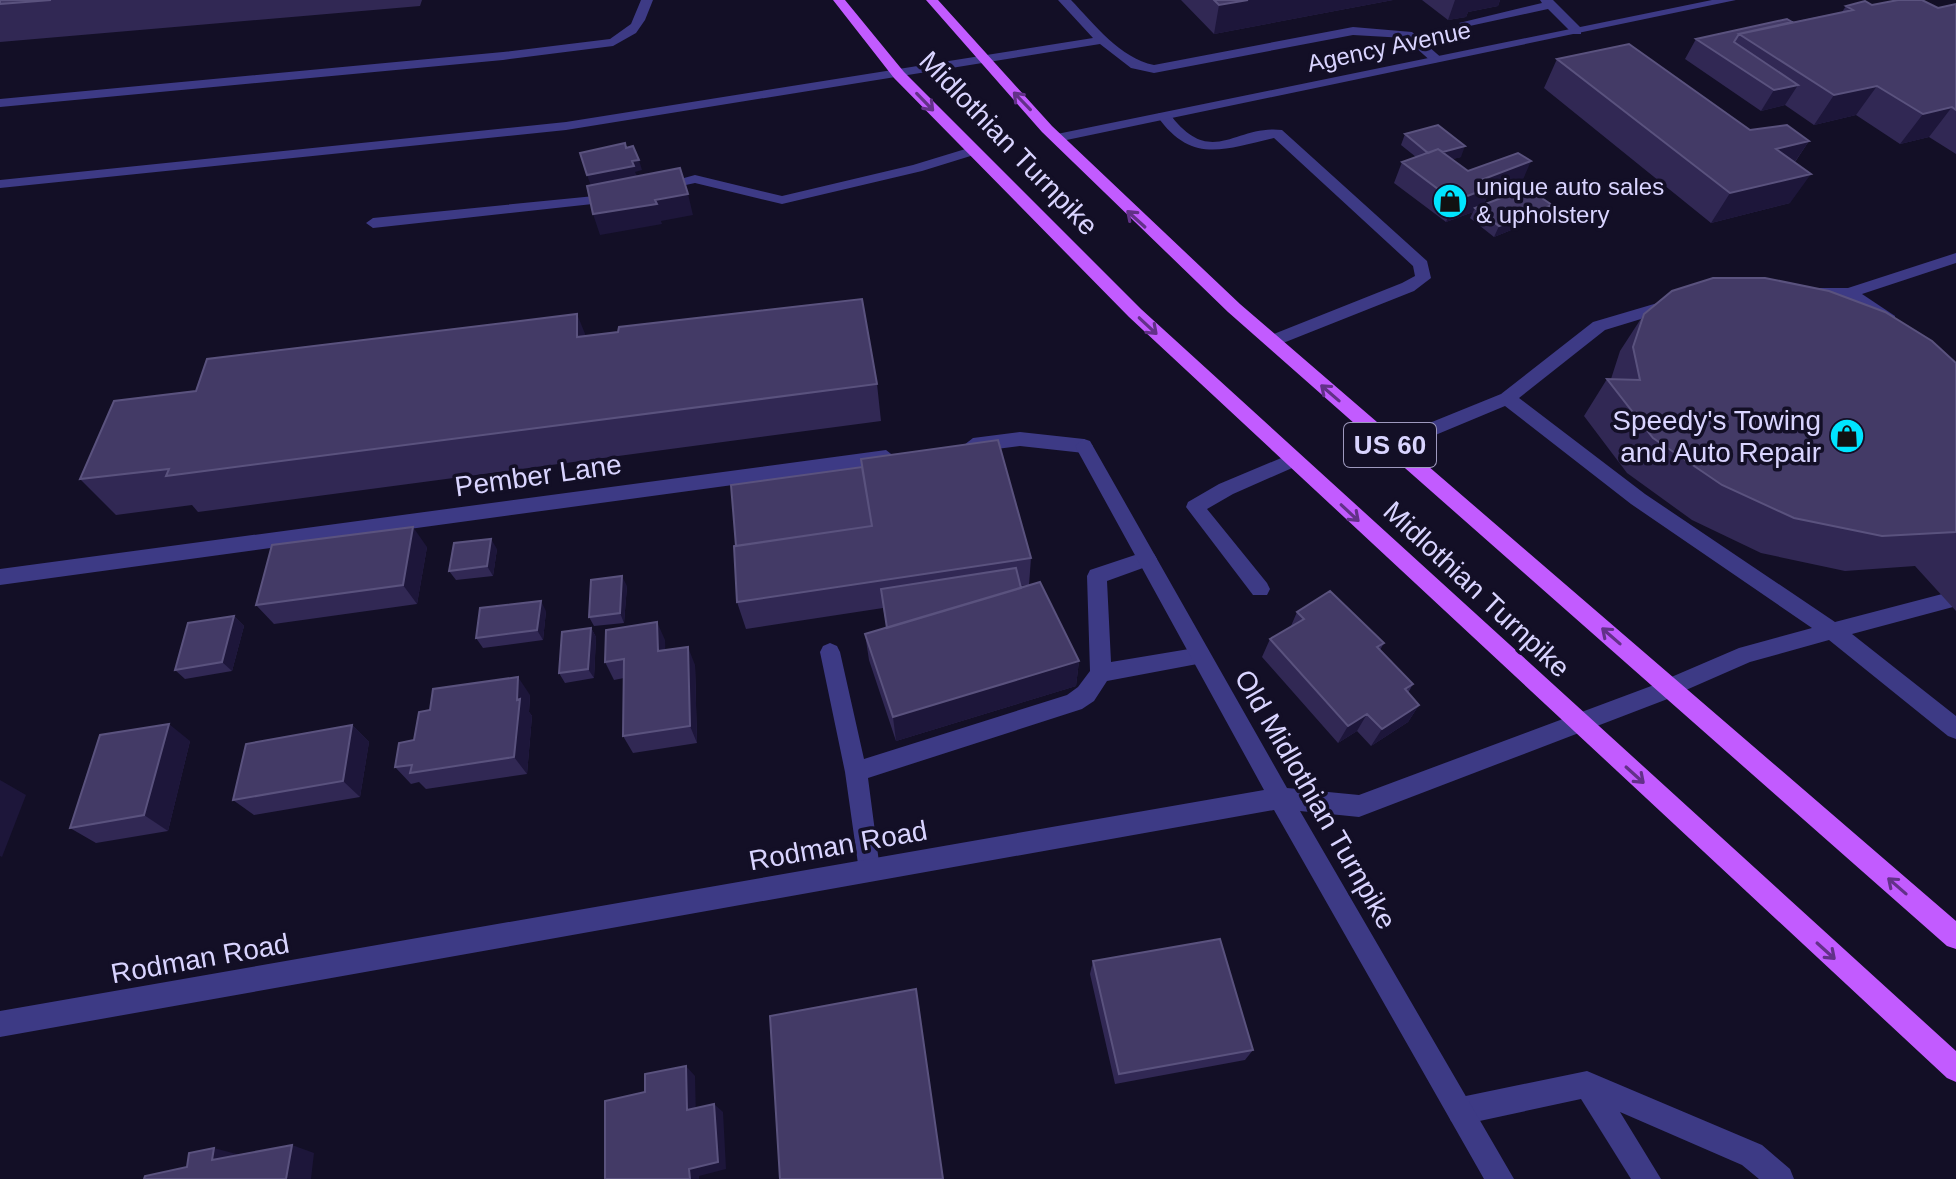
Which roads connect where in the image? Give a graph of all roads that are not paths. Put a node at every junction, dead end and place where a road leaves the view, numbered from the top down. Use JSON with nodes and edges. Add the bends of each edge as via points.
{"nodes":[{"id":1,"x":647,"y":0,"type":"edge"},
{"id":2,"x":839,"y":0,"type":"edge"},
{"id":3,"x":932,"y":0,"type":"edge"},
{"id":4,"x":1064,"y":0,"type":"edge"},
{"id":5,"x":1722,"y":1,"type":"edge"},
{"id":6,"x":1547,"y":2,"type":"edge"},
{"id":7,"x":1465,"y":23,"type":"dead end"},
{"id":8,"x":1577,"y":31,"type":"junction"},
{"id":9,"x":1102,"y":40,"type":"junction"},
{"id":10,"x":982,"y":60,"type":"junction"},
{"id":11,"x":1438,"y":60,"type":"junction"},
{"id":12,"x":899,"y":75,"type":"junction"},
{"id":13,"x":0,"y":103,"type":"edge"},
{"id":14,"x":1164,"y":116,"type":"junction"},
{"id":15,"x":1057,"y":138,"type":"junction"},
{"id":16,"x":972,"y":151,"type":"junction"},
{"id":17,"x":0,"y":184,"type":"edge"},
{"id":18,"x":373,"y":223,"type":"dead end"},
{"id":19,"x":1956,"y":258,"type":"edge"},
{"id":20,"x":1792,"y":293,"type":"edge"},
{"id":21,"x":1849,"y":293,"type":"junction"},
{"id":22,"x":1690,"y":298,"type":"edge"},
{"id":23,"x":1909,"y":334,"type":"edge"},
{"id":24,"x":1272,"y":341,"type":"junction"},
{"id":25,"x":1507,"y":398,"type":"junction"},
{"id":26,"x":1391,"y":446,"type":"junction"},
{"id":27,"x":957,"y":448,"type":"edge"},
{"id":28,"x":909,"y":454,"type":"edge"},
{"id":29,"x":1293,"y":460,"type":"junction"},
{"id":30,"x":1147,"y":559,"type":"junction"},
{"id":31,"x":0,"y":577,"type":"edge"},
{"id":32,"x":1260,"y":589,"type":"dead end"},
{"id":33,"x":1946,"y":601,"type":"dead end"},
{"id":34,"x":1830,"y":629,"type":"junction"},
{"id":35,"x":830,"y":652,"type":"dead end"},
{"id":36,"x":1201,"y":656,"type":"junction"},
{"id":37,"x":1101,"y":673,"type":"junction"},
{"id":38,"x":1670,"y":688,"type":"junction"},
{"id":39,"x":1577,"y":722,"type":"junction"},
{"id":40,"x":1956,"y":729,"type":"edge"},
{"id":41,"x":856,"y":772,"type":"junction"},
{"id":42,"x":1280,"y":798,"type":"junction"},
{"id":43,"x":868,"y":870,"type":"junction"},
{"id":44,"x":1956,"y":937,"type":"edge"},
{"id":45,"x":0,"y":1024,"type":"edge"},
{"id":46,"x":1956,"y":1069,"type":"edge"},
{"id":47,"x":1587,"y":1084,"type":"junction"},
{"id":48,"x":1461,"y":1111,"type":"junction"},
{"id":49,"x":1500,"y":1179,"type":"edge"},
{"id":50,"x":1647,"y":1179,"type":"edge"},
{"id":51,"x":1780,"y":1179,"type":"edge"}],
"edges":[{"from":1,"to":13,"type":"street","via":[[640,22],[627,37],[613,42]]},
{"from":2,"to":12,"type":"main road","name":"Midlothian Turnpike","number":"US 60"},
{"from":3,"to":10,"type":"main road","name":"Midlothian Turnpike","number":"US 60"},
{"from":4,"to":9,"type":"street"},
{"from":5,"to":8,"type":"street","name":"Agency Avenue"},
{"from":6,"to":7,"type":"street"},
{"from":6,"to":8,"type":"street"},
{"from":8,"to":11,"type":"street","name":"Agency Avenue"},
{"from":9,"to":10,"type":"street"},
{"from":9,"to":11,"type":"street","via":[[1136,65],[1154,69],[1353,31],[1408,35]]},
{"from":10,"to":12,"type":"street"},
{"from":15,"to":10,"type":"main road","name":"Midlothian Turnpike","number":"US 60","one_way":true},
{"from":11,"to":14,"type":"street","name":"Agency Avenue"},
{"from":12,"to":16,"type":"main road","name":"Midlothian Turnpike","number":"US 60","one_way":true},
{"from":12,"to":17,"type":"street","via":[[566,126]]},
{"from":14,"to":15,"type":"street","name":"Agency Avenue"},
{"from":14,"to":24,"type":"street","via":[[1188,141],[1203,144],[1277,133],[1421,264],[1423,278],[1408,287]]},
{"from":24,"to":15,"type":"main road","name":"Midlothian Turnpike","number":"US 60","one_way":true,"via":[[1114,199]]},
{"from":16,"to":18,"type":"street","via":[[782,200],[695,179],[633,194]]},
{"from":16,"to":29,"type":"main road","name":"Midlothian Turnpike","number":"US 60","one_way":true},
{"from":19,"to":21,"type":"street"},
{"from":20,"to":21,"type":"street"},
{"from":21,"to":23,"type":"street"},
{"from":22,"to":25,"type":"street","via":[[1599,326]]},
{"from":26,"to":24,"type":"main road","name":"Midlothian Turnpike","number":"US 60","one_way":true},
{"from":25,"to":26,"type":"street"},
{"from":25,"to":34,"type":"street","via":[[1638,499]]},
{"from":38,"to":26,"type":"main road","name":"Midlothian Turnpike","number":"US 60","one_way":true},
{"from":27,"to":30,"type":"street","name":"Old Midlothian Turnpike","via":[[1020,439],[1084,446]]},
{"from":28,"to":31,"type":"street","name":"Pember Lane"},
{"from":29,"to":32,"type":"street","via":[[1195,507]]},
{"from":29,"to":39,"type":"main road","name":"Midlothian Turnpike","number":"US 60","one_way":true},
{"from":30,"to":36,"type":"street","name":"Old Midlothian Turnpike"},
{"from":30,"to":37,"type":"street","via":[[1097,576]]},
{"from":33,"to":34,"type":"street","name":"Rodman Road"},
{"from":34,"to":38,"type":"street","name":"Rodman Road","via":[[1746,654]]},
{"from":34,"to":40,"type":"street"},
{"from":35,"to":41,"type":"street"},
{"from":36,"to":37,"type":"street"},
{"from":36,"to":42,"type":"street","name":"Old Midlothian Turnpike"},
{"from":37,"to":41,"type":"street","via":[[1074,702]]},
{"from":38,"to":39,"type":"street","name":"Rodman Road"},
{"from":44,"to":38,"type":"main road","name":"Midlothian Turnpike","number":"US 60","one_way":true},
{"from":39,"to":42,"type":"street","name":"Rodman Road","via":[[1359,806]]},
{"from":39,"to":46,"type":"main road","name":"Midlothian Turnpike","number":"US 60","one_way":true},
{"from":41,"to":43,"type":"street"},
{"from":42,"to":43,"type":"street","name":"Rodman Road"},
{"from":42,"to":48,"type":"street","name":"Old Midlothian Turnpike"},
{"from":43,"to":45,"type":"street","name":"Rodman Road"},
{"from":47,"to":48,"type":"street"},
{"from":47,"to":50,"type":"street"},
{"from":47,"to":51,"type":"street","via":[[1752,1155]]},
{"from":48,"to":49,"type":"street","name":"Old Midlothian Turnpike"}]}
